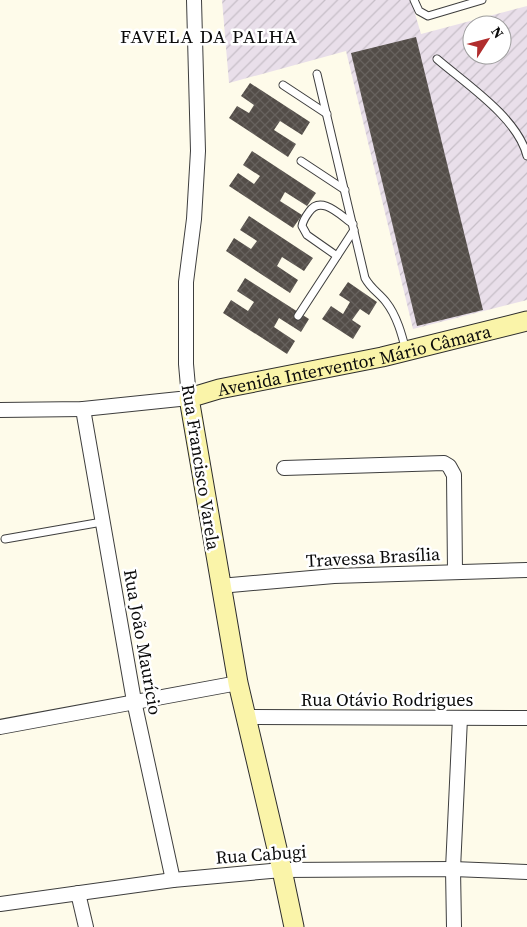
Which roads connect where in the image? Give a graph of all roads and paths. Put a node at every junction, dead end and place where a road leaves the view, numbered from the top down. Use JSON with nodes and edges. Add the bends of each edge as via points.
{"nodes":[{"id":1,"x":194,"y":0,"type":"edge"},
{"id":2,"x":414,"y":0,"type":"edge"},
{"id":3,"x":482,"y":0,"type":"edge"},
{"id":4,"x":437,"y":59,"type":"dead end"},
{"id":5,"x":317,"y":74,"type":"dead end"},
{"id":6,"x":284,"y":85,"type":"dead end"},
{"id":7,"x":327,"y":114,"type":"junction"},
{"id":8,"x":527,"y":156,"type":"edge"},
{"id":9,"x":301,"y":161,"type":"dead end"},
{"id":10,"x":345,"y":190,"type":"junction"},
{"id":11,"x":353,"y":227,"type":"junction"},
{"id":12,"x":337,"y":256,"type":"junction"},
{"id":13,"x":298,"y":316,"type":"dead end"},
{"id":14,"x":527,"y":321,"type":"edge"},
{"id":15,"x":406,"y":351,"type":"junction"},
{"id":16,"x":190,"y":398,"type":"junction"},
{"id":17,"x":83,"y":409,"type":"junction"},
{"id":18,"x":0,"y":410,"type":"edge"},
{"id":19,"x":284,"y":468,"type":"dead end"},
{"id":20,"x":102,"y":522,"type":"junction"},
{"id":21,"x":5,"y":539,"type":"dead end"},
{"id":22,"x":527,"y":570,"type":"edge"},
{"id":23,"x":455,"y":571,"type":"junction"},
{"id":24,"x":220,"y":586,"type":"junction"},
{"id":25,"x":238,"y":683,"type":"junction"},
{"id":26,"x":134,"y":701,"type":"junction"},
{"id":27,"x":246,"y":716,"type":"junction"},
{"id":28,"x":460,"y":718,"type":"junction"},
{"id":29,"x":527,"y":718,"type":"edge"},
{"id":30,"x":0,"y":727,"type":"edge"},
{"id":31,"x":453,"y":869,"type":"junction"},
{"id":32,"x":282,"y":870,"type":"junction"},
{"id":33,"x":527,"y":872,"type":"edge"},
{"id":34,"x":173,"y":880,"type":"junction"},
{"id":35,"x":78,"y":893,"type":"junction"},
{"id":36,"x":0,"y":904,"type":"edge"},
{"id":37,"x":86,"y":927,"type":"edge"},
{"id":38,"x":294,"y":927,"type":"edge"},
{"id":39,"x":454,"y":927,"type":"edge"}],
"edges":[{"from":1,"to":16,"type":"street","name":"Rua Francisco Varela","via":[[198,151],[185,330]]},
{"from":2,"to":3,"type":"lane","via":[[419,11],[428,16]]},
{"from":4,"to":8,"type":"lane","via":[[509,122]]},
{"from":5,"to":7,"type":"lane"},
{"from":6,"to":7,"type":"lane"},
{"from":7,"to":10,"type":"lane"},
{"from":9,"to":10,"type":"lane"},
{"from":10,"to":11,"type":"lane"},
{"from":11,"to":12,"type":"lane"},
{"from":11,"to":12,"type":"lane","via":[[322,204],[312,208],[303,221],[307,235]]},
{"from":11,"to":15,"type":"lane","via":[[365,278],[387,304]]},
{"from":12,"to":13,"type":"lane"},
{"from":14,"to":15,"type":"street","name":"Avenida Interventor Mário Câmara"},
{"from":15,"to":16,"type":"street","name":"Avenida Interventor Mário Câmara","via":[[219,389]]},
{"from":16,"to":17,"type":"street","name":"Avenida Interventor Mário Câmara"},
{"from":16,"to":24,"type":"street","name":"Rua Francisco Varela"},
{"from":17,"to":18,"type":"street","name":"Avenida Interventor Mário Câmara"},
{"from":17,"to":20,"type":"street","name":"Rua João Maurício"},
{"from":19,"to":23,"type":"street","via":[[444,463],[449,466],[454,475]]},
{"from":20,"to":21,"type":"lane"},
{"from":20,"to":26,"type":"street","name":"Rua João Maurício"},
{"from":22,"to":23,"type":"street","name":"Travessa Brasília"},
{"from":23,"to":24,"type":"street","name":"Travessa Brasília","via":[[334,576]]},
{"from":24,"to":25,"type":"street","name":"Rua Francisco Varela"},
{"from":25,"to":26,"type":"street"},
{"from":25,"to":27,"type":"street","name":"Rua Francisco Varela"},
{"from":26,"to":30,"type":"street"},
{"from":26,"to":34,"type":"street","name":"Rua João Maurício"},
{"from":27,"to":28,"type":"street","name":"Rua Otávio Rodrigues"},
{"from":27,"to":32,"type":"street","name":"Rua Francisco Varela"},
{"from":28,"to":29,"type":"street","name":"Rua Otávio Rodrigues"},
{"from":28,"to":31,"type":"street"},
{"from":31,"to":32,"type":"street","name":"Rua Cabugi"},
{"from":31,"to":33,"type":"street","name":"Rua Cabugi"},
{"from":31,"to":39,"type":"street"},
{"from":32,"to":34,"type":"street","name":"Rua Cabugi"},
{"from":32,"to":38,"type":"street","name":"Rua Francisco Varela"},
{"from":34,"to":35,"type":"street","name":"Rua Cabugi"},
{"from":35,"to":36,"type":"street","name":"Rua Cabugi"},
{"from":35,"to":37,"type":"street"}]}
